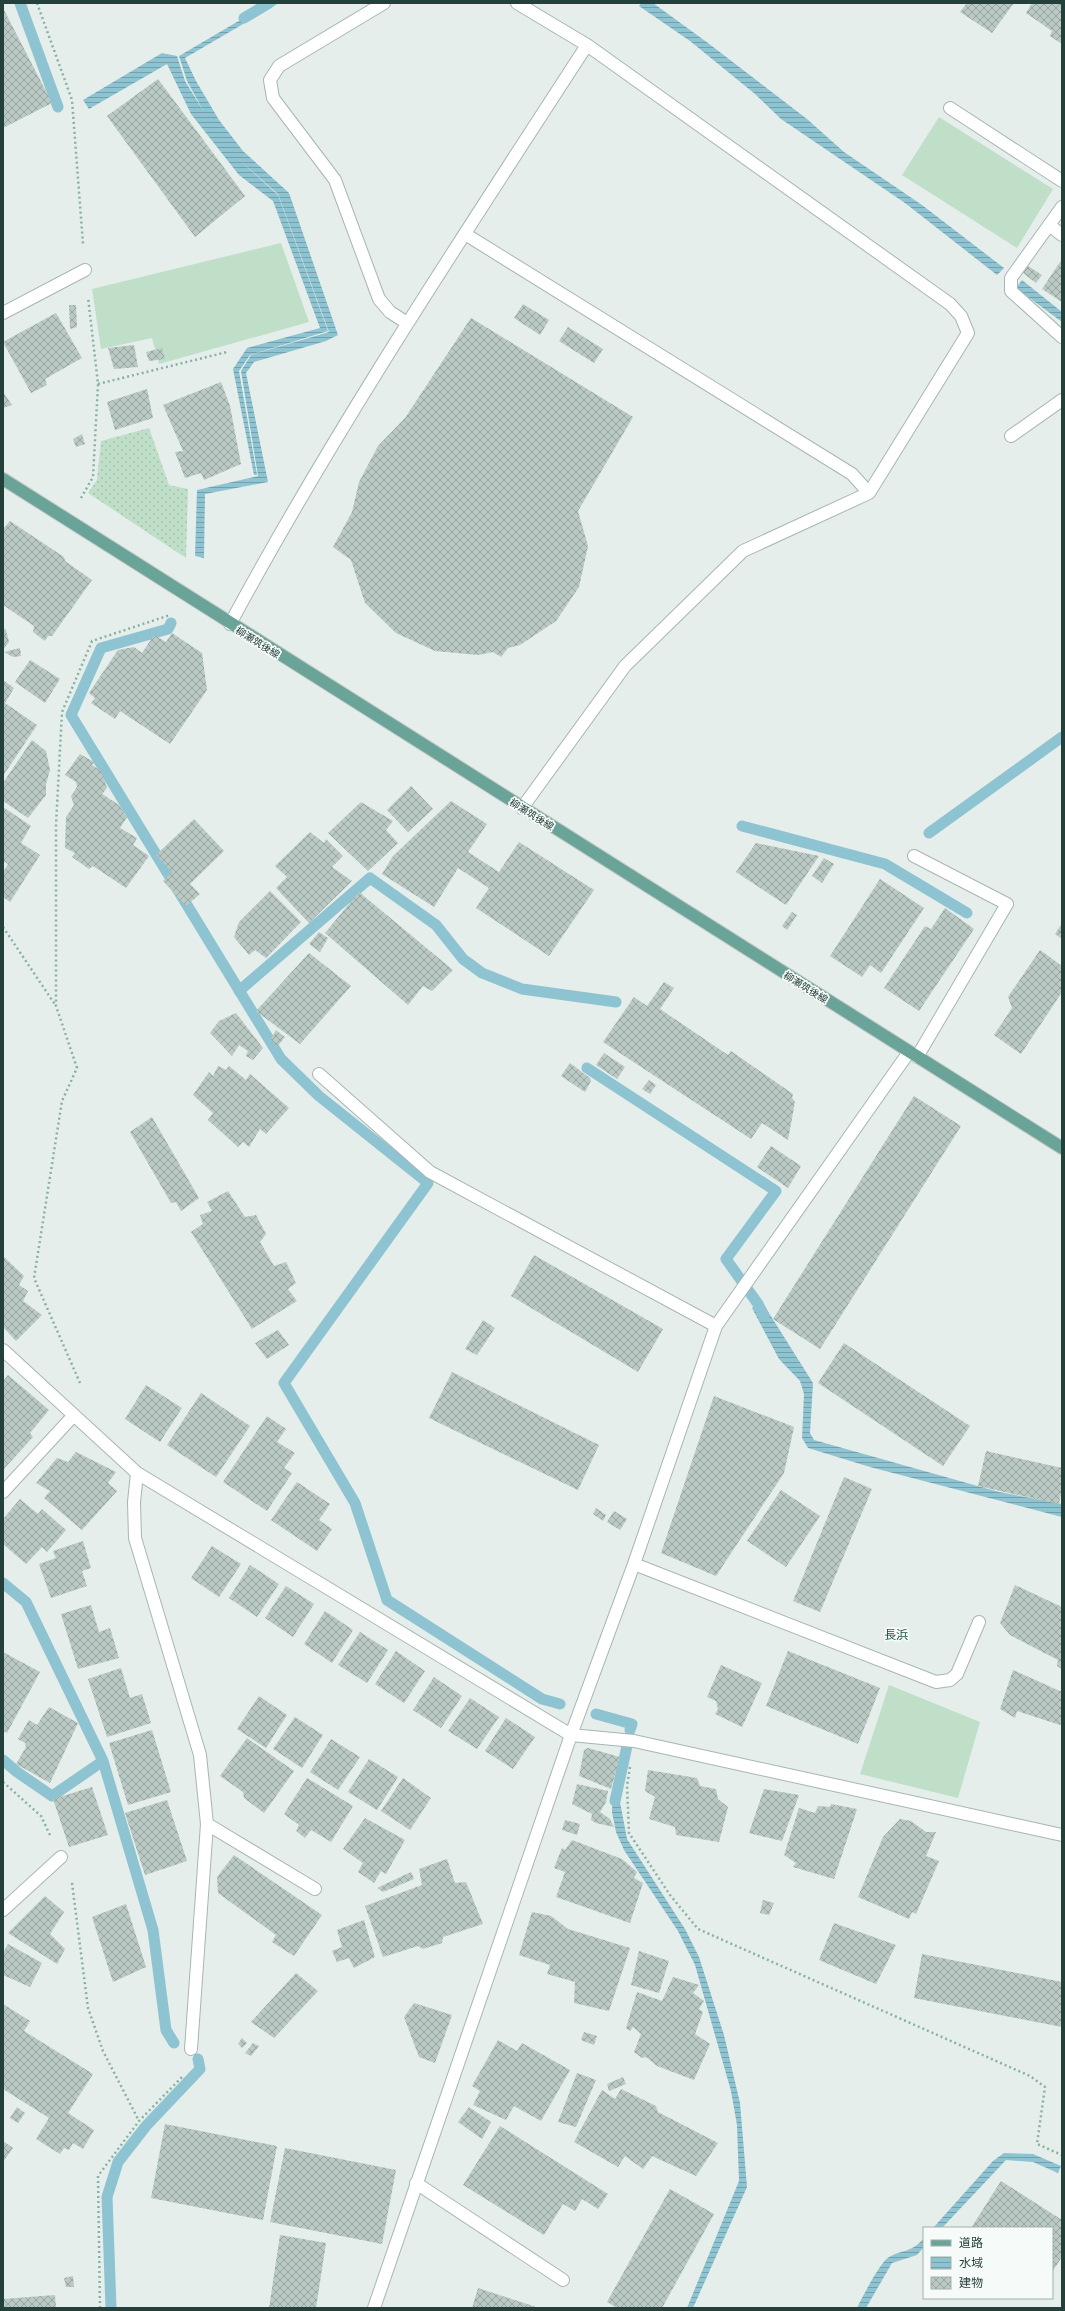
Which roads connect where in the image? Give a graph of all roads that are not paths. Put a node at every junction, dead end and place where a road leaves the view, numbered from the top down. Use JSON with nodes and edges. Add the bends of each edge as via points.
{"nodes":[{"id":1,"x":384,"y":3,"type":"edge"},
{"id":2,"x":517,"y":3,"type":"edge"},
{"id":3,"x":587,"y":45,"type":"junction"},
{"id":4,"x":950,"y":108,"type":"dead end"},
{"id":5,"x":1062,"y":181,"type":"edge"},
{"id":6,"x":1062,"y":207,"type":"edge"},
{"id":7,"x":1049,"y":225,"type":"junction"},
{"id":8,"x":464,"y":234,"type":"junction"},
{"id":9,"x":1062,"y":235,"type":"edge"},
{"id":10,"x":85,"y":270,"type":"dead end"},
{"id":11,"x":3,"y":313,"type":"edge"},
{"id":12,"x":407,"y":323,"type":"junction"},
{"id":13,"x":1062,"y":336,"type":"edge"},
{"id":14,"x":1062,"y":400,"type":"edge"},
{"id":15,"x":1011,"y":436,"type":"dead end"},
{"id":16,"x":3,"y":479,"type":"edge"},
{"id":17,"x":869,"y":493,"type":"junction"},
{"id":18,"x":230,"y":624,"type":"junction"},
{"id":19,"x":522,"y":808,"type":"junction"},
{"id":20,"x":914,"y":856,"type":"dead end"},
{"id":21,"x":913,"y":1055,"type":"junction"},
{"id":22,"x":319,"y":1074,"type":"dead end"},
{"id":23,"x":1062,"y":1148,"type":"edge"},
{"id":24,"x":716,"y":1326,"type":"junction"},
{"id":25,"x":3,"y":1350,"type":"edge"},
{"id":26,"x":74,"y":1415,"type":"junction"},
{"id":27,"x":137,"y":1473,"type":"junction"},
{"id":28,"x":3,"y":1492,"type":"edge"},
{"id":29,"x":634,"y":1564,"type":"junction"},
{"id":30,"x":978,"y":1622,"type":"dead end"},
{"id":31,"x":571,"y":1735,"type":"junction"},
{"id":32,"x":207,"y":1824,"type":"junction"},
{"id":33,"x":1062,"y":1834,"type":"edge"},
{"id":34,"x":61,"y":1857,"type":"road end"},
{"id":35,"x":315,"y":1889,"type":"dead end"},
{"id":36,"x":3,"y":1910,"type":"edge"},
{"id":37,"x":191,"y":2049,"type":"road end"},
{"id":38,"x":416,"y":2183,"type":"junction"},
{"id":39,"x":563,"y":2280,"type":"dead end"},
{"id":40,"x":374,"y":2308,"type":"edge"}],
"edges":[{"from":1,"to":12,"type":"street","via":[[279,66],[270,80],[273,98],[335,180],[379,299],[390,312]]},
{"from":2,"to":3,"type":"street"},
{"from":3,"to":8,"type":"street"},
{"from":3,"to":17,"type":"street","via":[[950,304],[961,316],[968,333]]},
{"from":4,"to":5,"type":"street"},
{"from":6,"to":7,"type":"street"},
{"from":7,"to":9,"type":"street"},
{"from":7,"to":13,"type":"street","via":[[1011,278],[1011,291]]},
{"from":8,"to":12,"type":"street"},
{"from":8,"to":17,"type":"street","via":[[852,474]]},
{"from":10,"to":11,"type":"street"},
{"from":12,"to":18,"type":"street","via":[[272,547]]},
{"from":14,"to":15,"type":"street"},
{"from":16,"to":18,"type":"main road","name":"柳瀬筑後線"},
{"from":17,"to":19,"type":"street","via":[[743,551],[625,666]]},
{"from":18,"to":19,"type":"main road","name":"柳瀬筑後線"},
{"from":19,"to":21,"type":"main road","name":"柳瀬筑後線"},
{"from":20,"to":21,"type":"street","via":[[1007,904]]},
{"from":21,"to":23,"type":"main road","name":"柳瀬筑後線"},
{"from":21,"to":24,"type":"street"},
{"from":22,"to":24,"type":"street","via":[[430,1172]]},
{"from":24,"to":29,"type":"street"},
{"from":25,"to":26,"type":"street"},
{"from":26,"to":27,"type":"street"},
{"from":26,"to":28,"type":"street"},
{"from":27,"to":31,"type":"street"},
{"from":27,"to":32,"type":"street","via":[[134,1538],[200,1755]]},
{"from":29,"to":30,"type":"street","via":[[936,1682],[950,1680],[957,1674]]},
{"from":29,"to":31,"type":"street"},
{"from":31,"to":33,"type":"street","via":[[634,1742]]},
{"from":31,"to":38,"type":"street"},
{"from":32,"to":35,"type":"street"},
{"from":32,"to":37,"type":"street"},
{"from":34,"to":36,"type":"street"},
{"from":38,"to":39,"type":"street"},
{"from":38,"to":40,"type":"street"}]}
